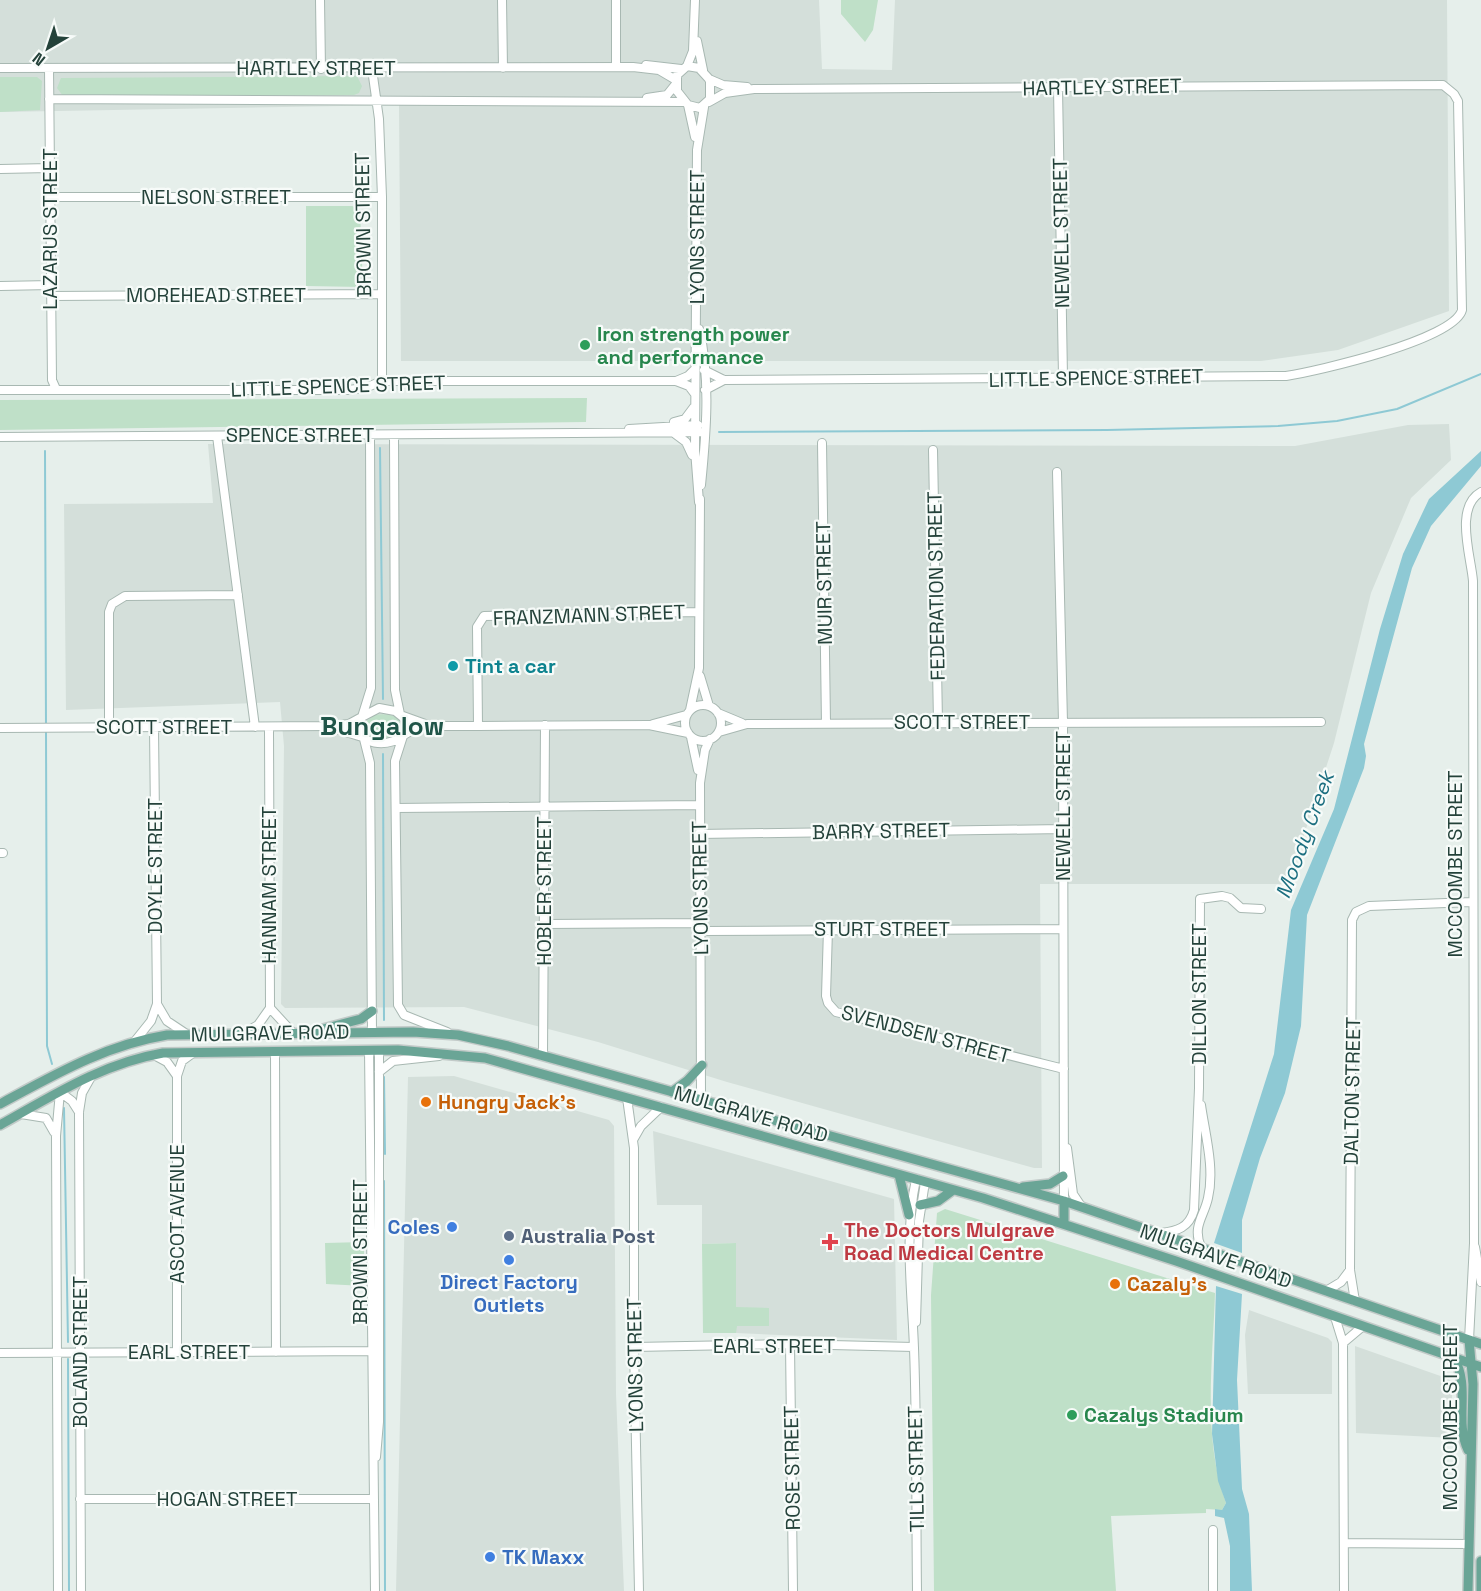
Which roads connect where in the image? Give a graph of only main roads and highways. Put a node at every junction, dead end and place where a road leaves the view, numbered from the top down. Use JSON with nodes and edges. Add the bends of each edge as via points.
{"nodes":[{"id":1,"x":372,"y":1011,"type":"road end"},
{"id":2,"x":372,"y":1032,"type":"junction"},
{"id":3,"x":309,"y":1033,"type":"junction"},
{"id":4,"x":374,"y":1050,"type":"junction"},
{"id":5,"x":702,"y":1065,"type":"road end"},
{"id":6,"x":672,"y":1092,"type":"junction"},
{"id":7,"x":701,"y":1100,"type":"junction"},
{"id":8,"x":0,"y":1104,"type":"edge"},
{"id":9,"x":699,"y":1118,"type":"junction"},
{"id":10,"x":0,"y":1125,"type":"edge"},
{"id":11,"x":925,"y":1163,"type":"junction"},
{"id":12,"x":899,"y":1175,"type":"junction"},
{"id":13,"x":1063,"y":1176,"type":"road end"},
{"id":14,"x":921,"y":1181,"type":"junction"},
{"id":15,"x":1017,"y":1188,"type":"junction"},
{"id":16,"x":953,"y":1190,"type":"junction"},
{"id":17,"x":1064,"y":1201,"type":"junction"},
{"id":18,"x":921,"y":1205,"type":"road end"},
{"id":19,"x":909,"y":1215,"type":"road end"},
{"id":20,"x":1064,"y":1224,"type":"junction"},
{"id":21,"x":1469,"y":1340,"type":"junction"},
{"id":22,"x":1481,"y":1344,"type":"edge"},
{"id":23,"x":1454,"y":1358,"type":"junction"},
{"id":24,"x":1471,"y":1364,"type":"junction"},
{"id":25,"x":1481,"y":1367,"type":"edge"},
{"id":26,"x":1469,"y":1452,"type":"junction"},
{"id":27,"x":1481,"y":1561,"type":"edge"},
{"id":28,"x":1468,"y":1591,"type":"edge"},
{"id":29,"x":1480,"y":1591,"type":"edge"}],
"edges":[{"from":1,"to":3,"type":"main road","via":[[359,1020]]},
{"from":2,"to":3,"type":"main road","name":"MULGRAVE ROAD"},
{"from":2,"to":4,"type":"main road","name":"BROWN STREET"},
{"from":2,"to":6,"type":"main road","name":"MULGRAVE ROAD","via":[[454,1035]]},
{"from":3,"to":8,"type":"main road","name":"MULGRAVE ROAD","via":[[185,1033],[135,1041],[93,1056]]},
{"from":4,"to":9,"type":"main road","name":"MULGRAVE ROAD","via":[[485,1058]]},
{"from":4,"to":10,"type":"main road","name":"MULGRAVE ROAD","via":[[197,1051],[154,1055],[91,1076]]},
{"from":5,"to":6,"type":"main road"},
{"from":6,"to":7,"type":"main road","name":"MULGRAVE ROAD"},
{"from":7,"to":9,"type":"main road"},
{"from":7,"to":11,"type":"main road","name":"MULGRAVE ROAD"},
{"from":9,"to":12,"type":"main road","name":"MULGRAVE ROAD"},
{"from":11,"to":14,"type":"main road"},
{"from":11,"to":15,"type":"main road","name":"MULGRAVE ROAD"},
{"from":12,"to":14,"type":"main road","name":"MULGRAVE ROAD"},
{"from":12,"to":19,"type":"main road"},
{"from":13,"to":15,"type":"main road","via":[[1050,1184]]},
{"from":14,"to":16,"type":"main road","name":"MULGRAVE ROAD"},
{"from":15,"to":17,"type":"main road","name":"MULGRAVE ROAD"},
{"from":16,"to":18,"type":"main road","via":[[938,1201]]},
{"from":16,"to":20,"type":"main road","name":"MULGRAVE ROAD"},
{"from":17,"to":20,"type":"main road"},
{"from":17,"to":21,"type":"main road","name":"MULGRAVE ROAD"},
{"from":20,"to":23,"type":"main road","name":"MULGRAVE ROAD"},
{"from":21,"to":22,"type":"main road","name":"MULGRAVE ROAD"},
{"from":21,"to":24,"type":"main road","name":"MCCOOMBE STREET"},
{"from":23,"to":24,"type":"main road","name":"MULGRAVE ROAD"},
{"from":23,"to":26,"type":"main road","via":[[1462,1374],[1462,1437]]},
{"from":24,"to":25,"type":"main road","name":"MULGRAVE ROAD"},
{"from":24,"to":26,"type":"main road","name":"MCCOOMBE STREET"},
{"from":26,"to":28,"type":"main road","name":"MCCOOMBE STREET"},
{"from":27,"to":29,"type":"main road"}]}
